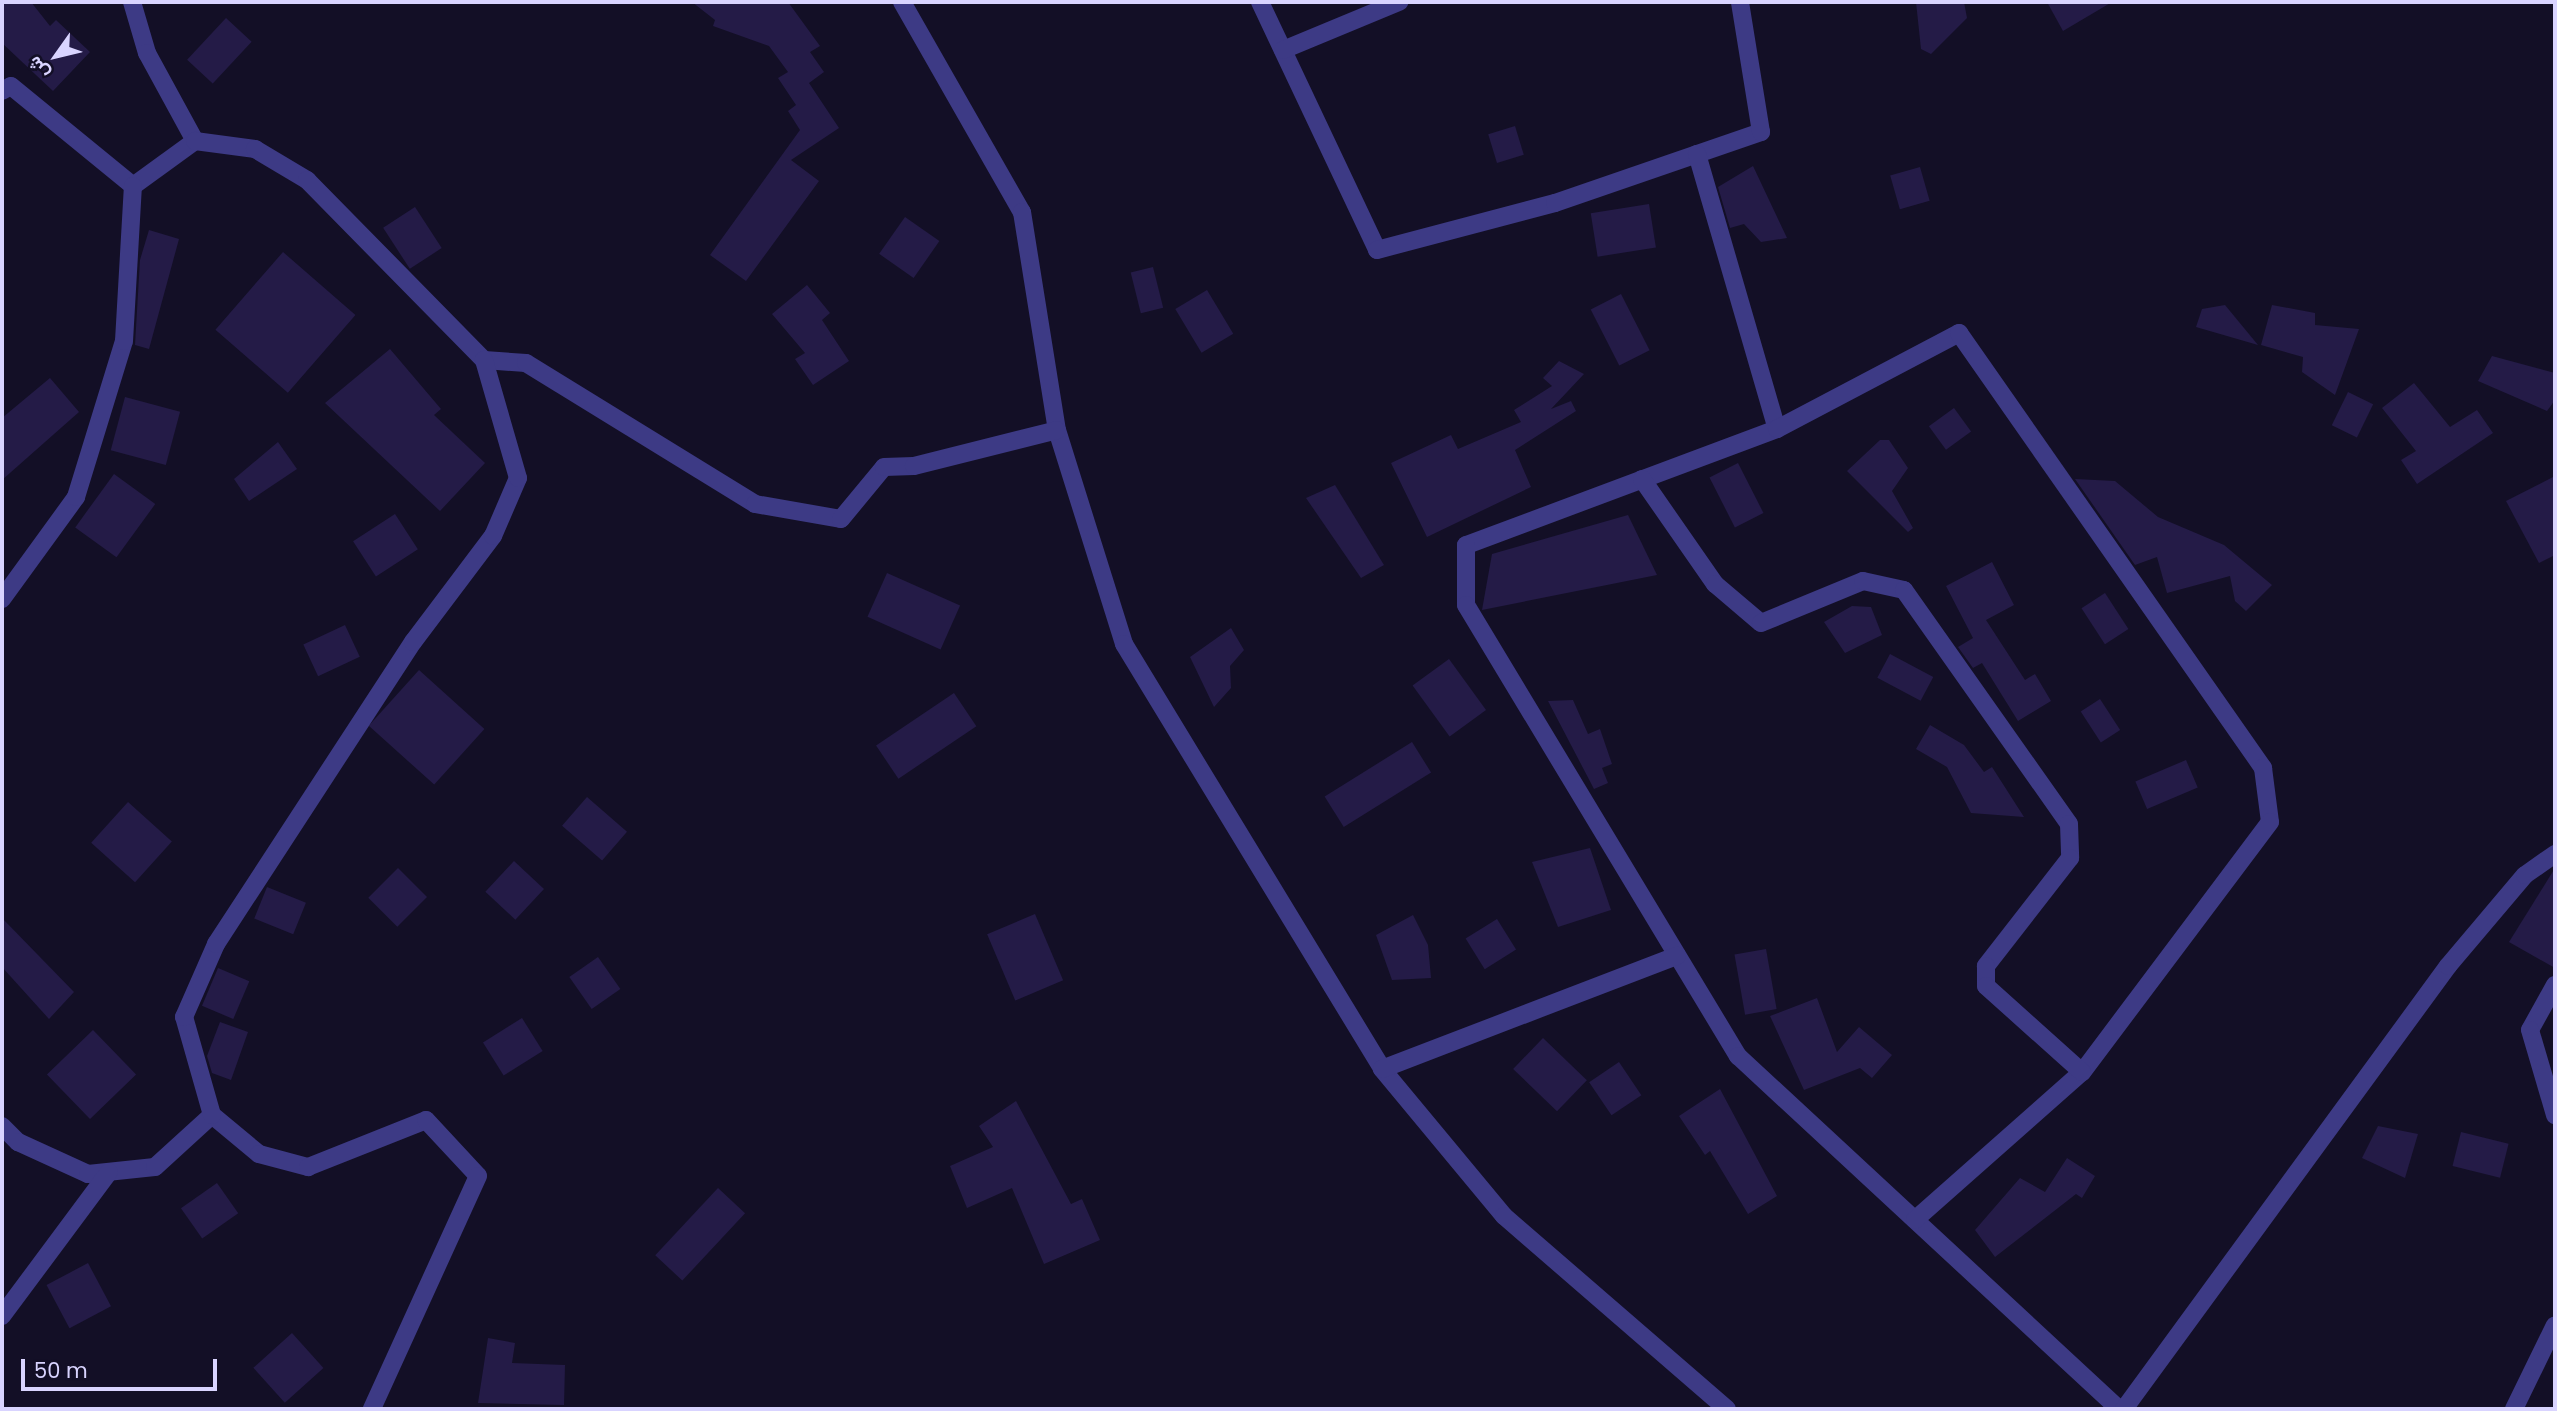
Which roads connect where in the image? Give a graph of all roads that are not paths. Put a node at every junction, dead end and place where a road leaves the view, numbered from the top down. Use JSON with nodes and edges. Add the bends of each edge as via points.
{"nodes":[{"id":1,"x":132,"y":2,"type":"edge"},
{"id":2,"x":902,"y":2,"type":"edge"},
{"id":3,"x":1260,"y":2,"type":"edge"},
{"id":4,"x":1399,"y":2,"type":"edge"},
{"id":5,"x":1740,"y":2,"type":"edge"},
{"id":6,"x":1283,"y":50,"type":"junction"},
{"id":7,"x":5,"y":84,"type":"edge"},
{"id":8,"x":195,"y":141,"type":"junction"},
{"id":9,"x":1697,"y":154,"type":"junction"},
{"id":10,"x":133,"y":186,"type":"junction"},
{"id":11,"x":484,"y":360,"type":"junction"},
{"id":12,"x":1777,"y":429,"type":"junction"},
{"id":13,"x":1057,"y":430,"type":"junction"},
{"id":14,"x":1642,"y":479,"type":"junction"},
{"id":15,"x":2,"y":599,"type":"edge"},
{"id":16,"x":2555,"y":854,"type":"edge"},
{"id":17,"x":1677,"y":956,"type":"junction"},
{"id":18,"x":2555,"y":985,"type":"edge"},
{"id":19,"x":1382,"y":1069,"type":"junction"},
{"id":20,"x":2082,"y":1072,"type":"junction"},
{"id":21,"x":212,"y":1115,"type":"junction"},
{"id":22,"x":2555,"y":1115,"type":"edge"},
{"id":23,"x":2,"y":1126,"type":"edge"},
{"id":24,"x":109,"y":1172,"type":"junction"},
{"id":25,"x":1915,"y":1220,"type":"junction"},
{"id":26,"x":2,"y":1316,"type":"edge"},
{"id":27,"x":2555,"y":1325,"type":"edge"},
{"id":28,"x":372,"y":1409,"type":"edge"},
{"id":29,"x":1727,"y":1409,"type":"edge"},
{"id":30,"x":2121,"y":1409,"type":"edge"},
{"id":31,"x":2514,"y":1409,"type":"edge"}],
"edges":[{"from":1,"to":8,"type":"street","via":[[148,53]]},
{"from":2,"to":13,"type":"street","via":[[1022,212]]},
{"from":3,"to":6,"type":"street"},
{"from":4,"to":6,"type":"street"},
{"from":5,"to":9,"type":"street","via":[[1761,132]]},
{"from":6,"to":9,"type":"street","via":[[1377,250],[1555,203]]},
{"from":7,"to":10,"type":"street"},
{"from":8,"to":10,"type":"street"},
{"from":8,"to":11,"type":"street","via":[[255,149],[307,180]]},
{"from":9,"to":12,"type":"street"},
{"from":10,"to":15,"type":"street","via":[[124,341],[76,497]]},
{"from":11,"to":13,"type":"street","via":[[526,363],[755,504],[841,519],[884,467],[914,466]]},
{"from":11,"to":21,"type":"street","via":[[518,478],[493,536],[413,642],[216,944],[184,1017]]},
{"from":12,"to":14,"type":"street"},
{"from":12,"to":20,"type":"street","via":[[1959,333],[2263,768],[2270,822]]},
{"from":13,"to":19,"type":"street","via":[[1124,644]]},
{"from":14,"to":17,"type":"street","via":[[1466,545],[1466,605]]},
{"from":14,"to":20,"type":"street","via":[[1715,584],[1762,623],[1863,581],[1903,590],[2069,824],[2070,858],[1986,966],[1986,986]]},
{"from":16,"to":30,"type":"street","via":[[2525,875],[2448,966]]},
{"from":17,"to":19,"type":"street"},
{"from":17,"to":25,"type":"street","via":[[1738,1056]]},
{"from":18,"to":22,"type":"street","via":[[2530,1030]]},
{"from":19,"to":29,"type":"street","via":[[1504,1216]]},
{"from":20,"to":25,"type":"street"},
{"from":21,"to":24,"type":"street","via":[[155,1167]]},
{"from":21,"to":28,"type":"street","via":[[260,1154],[308,1167],[426,1120],[478,1176]]},
{"from":23,"to":24,"type":"street","via":[[18,1142],[88,1174]]},
{"from":24,"to":26,"type":"street"},
{"from":25,"to":30,"type":"street"},
{"from":27,"to":31,"type":"street"}]}
